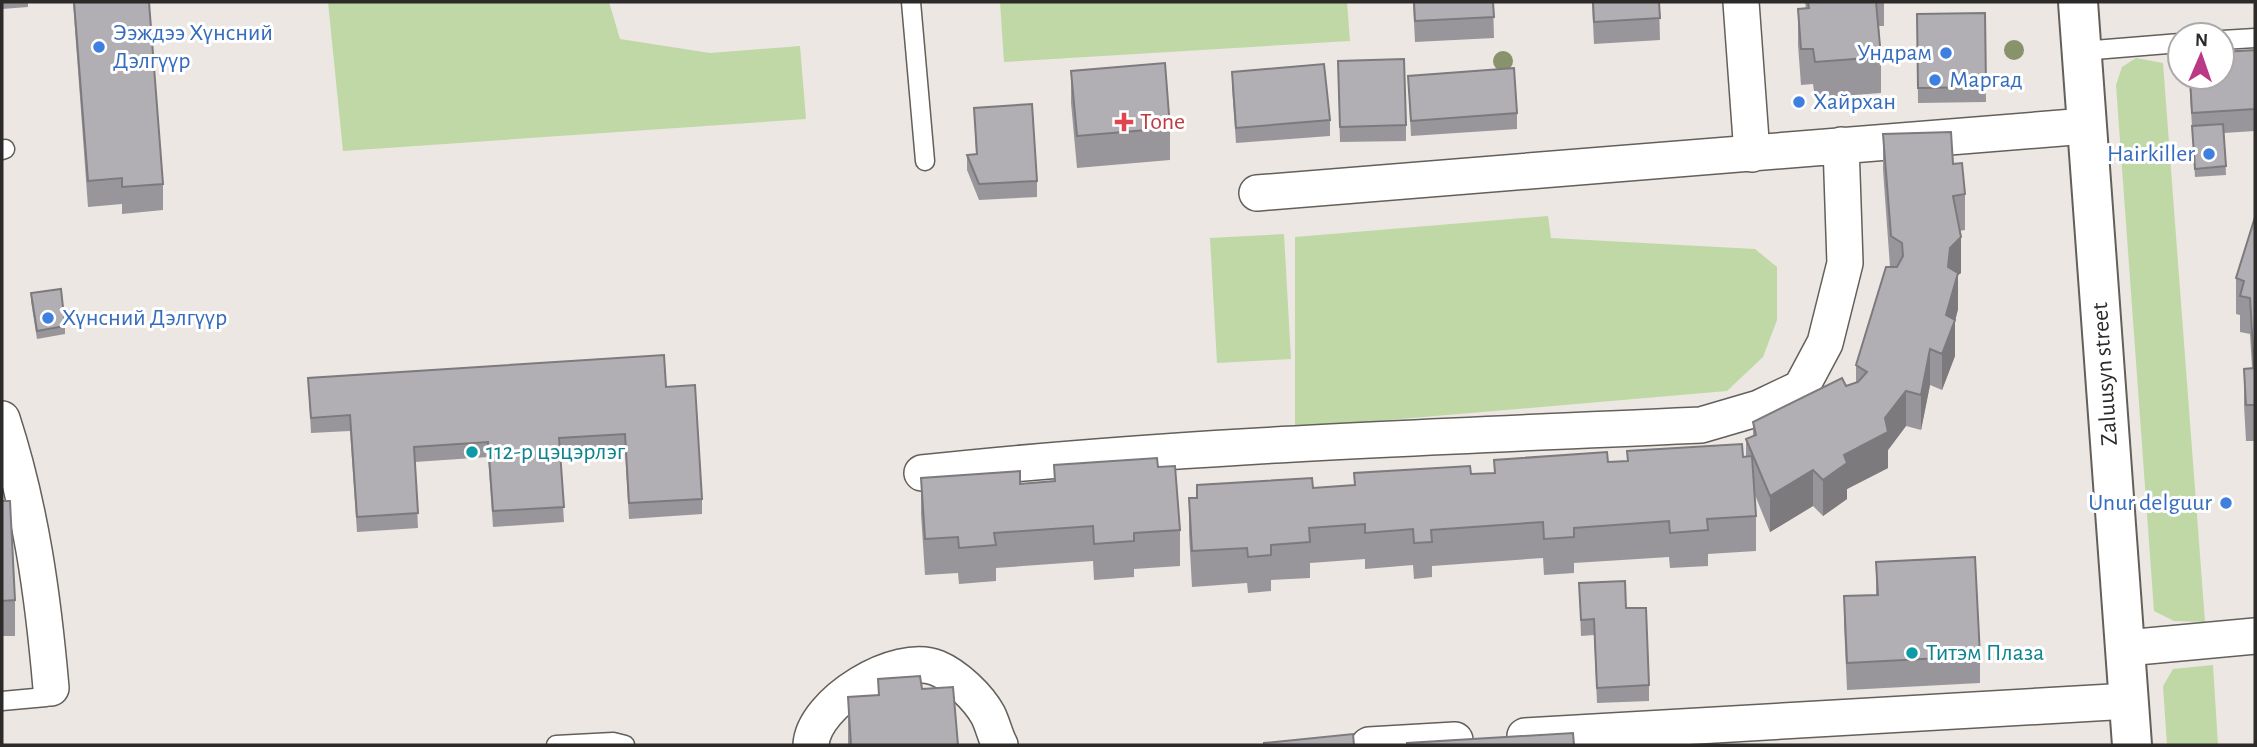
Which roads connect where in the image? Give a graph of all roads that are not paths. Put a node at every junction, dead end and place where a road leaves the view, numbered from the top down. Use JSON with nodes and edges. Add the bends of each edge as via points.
{"nodes":[{"id":1,"x":911,"y":2,"type":"edge"},
{"id":2,"x":1741,"y":2,"type":"edge"},
{"id":3,"x":2078,"y":2,"type":"edge"},
{"id":4,"x":2255,"y":37,"type":"edge"},
{"id":5,"x":2236,"y":39,"type":"edge"},
{"id":6,"x":2166,"y":44,"type":"edge"},
{"id":7,"x":2082,"y":51,"type":"junction"},
{"id":8,"x":2086,"y":126,"type":"junction"},
{"id":9,"x":1841,"y":145,"type":"junction"},
{"id":10,"x":1752,"y":154,"type":"junction"},
{"id":11,"x":925,"y":160,"type":"dead end"},
{"id":12,"x":1257,"y":192,"type":"dead end"},
{"id":13,"x":2,"y":419,"type":"edge"},
{"id":14,"x":922,"y":473,"type":"dead end"},
{"id":15,"x":2255,"y":636,"type":"edge"},
{"id":16,"x":2126,"y":648,"type":"junction"},
{"id":17,"x":51,"y":688,"type":"joint"},
{"id":18,"x":2,"y":701,"type":"edge"},
{"id":19,"x":2129,"y":701,"type":"junction"},
{"id":20,"x":556,"y":745,"type":"edge"},
{"id":21,"x":625,"y":745,"type":"edge"},
{"id":22,"x":811,"y":745,"type":"edge"},
{"id":23,"x":1000,"y":745,"type":"edge"},
{"id":24,"x":1369,"y":745,"type":"edge"},
{"id":25,"x":2132,"y":745,"type":"edge"}],
"edges":[{"from":1,"to":11,"type":"lane"},
{"from":2,"to":10,"type":"street"},
{"from":3,"to":7,"type":"street","name":"Zaluusyn street"},
{"from":4,"to":5,"type":"lane"},
{"from":6,"to":7,"type":"lane"},
{"from":7,"to":8,"type":"street","name":"Zaluusyn street"},
{"from":8,"to":9,"type":"street"},
{"from":8,"to":16,"type":"street","name":"Zaluusyn street"},
{"from":9,"to":10,"type":"street"},
{"from":9,"to":14,"type":"street","via":[[1845,263],[1825,343],[1801,388],[1759,408],[1702,425],[1211,448],[1066,457]]},
{"from":10,"to":12,"type":"street"},
{"from":13,"to":17,"type":"street","via":[[22,480],[45,616]]},
{"from":15,"to":16,"type":"street"},
{"from":16,"to":19,"type":"street","name":"Zaluusyn street"},
{"from":17,"to":18,"type":"lane","via":[[46,697]]},
{"from":19,"to":24,"type":"street"},
{"from":19,"to":25,"type":"street","name":"Zaluusyn street"},
{"from":20,"to":21,"type":"lane"},
{"from":22,"to":23,"type":"street","via":[[811,732],[830,706],[862,682],[903,667],[935,667],[962,685],[987,714]]}]}
